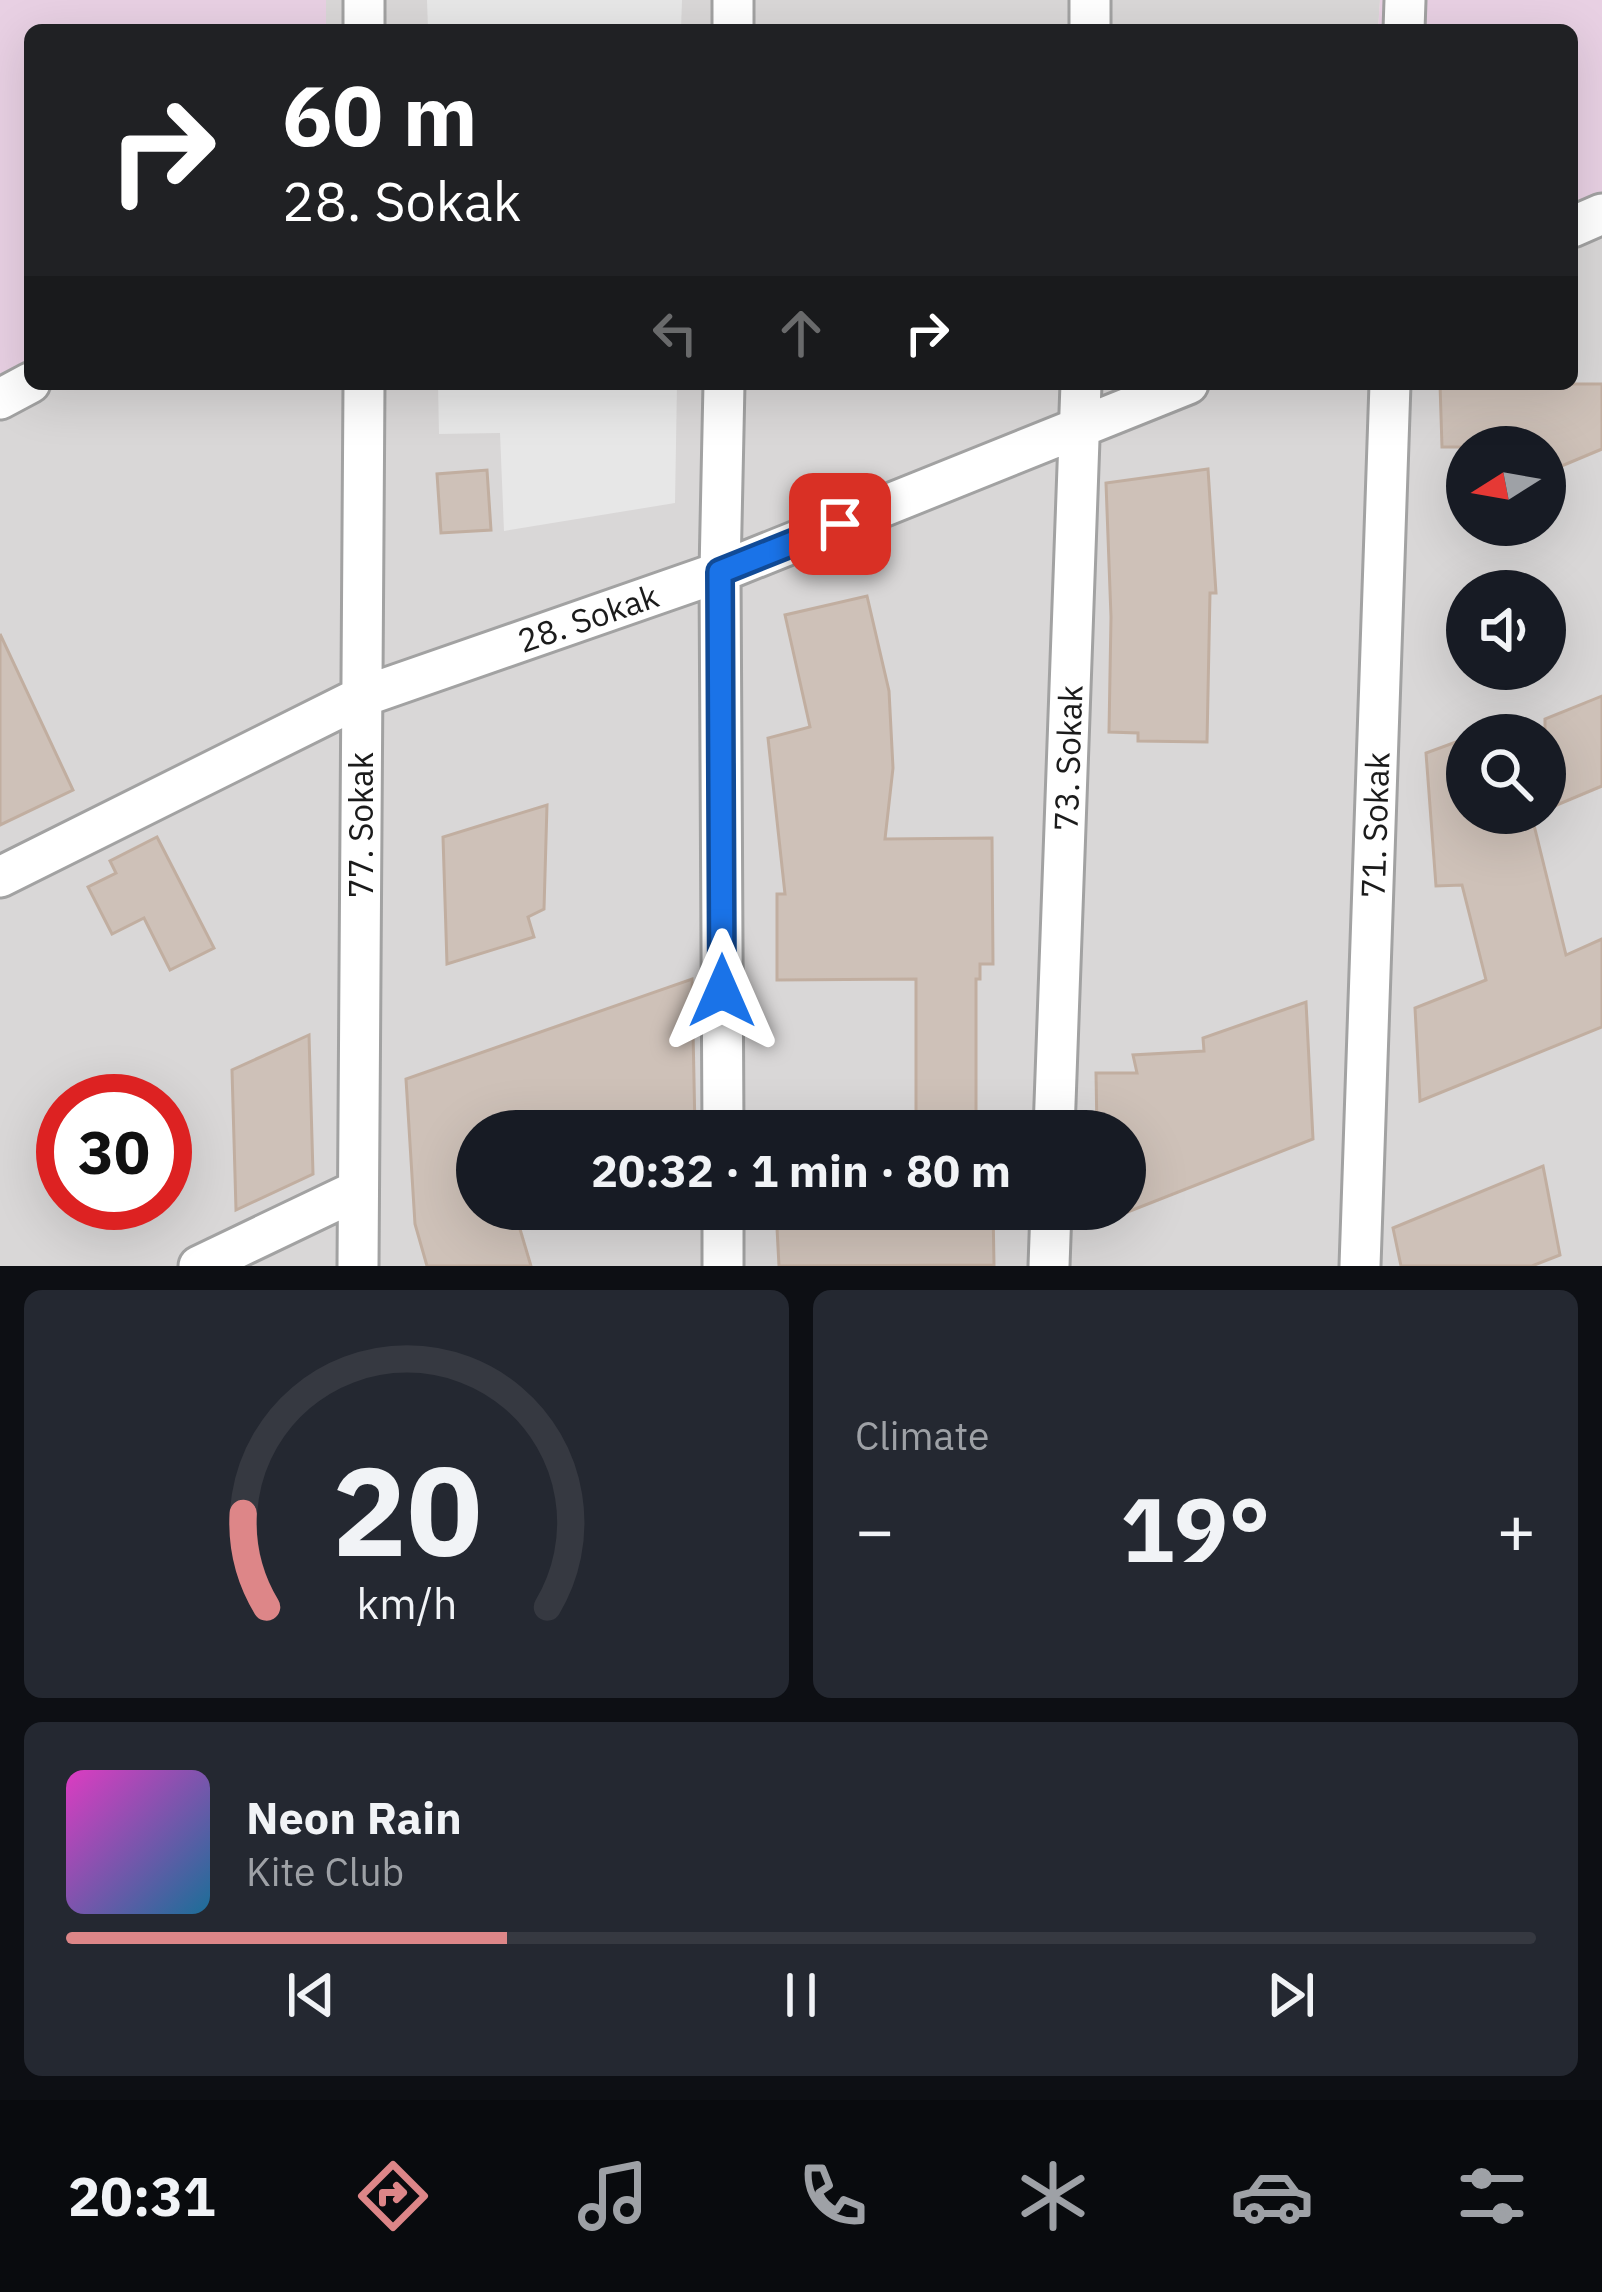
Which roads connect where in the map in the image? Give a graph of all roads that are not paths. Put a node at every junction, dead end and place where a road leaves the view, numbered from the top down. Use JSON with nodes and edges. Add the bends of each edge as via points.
{"nodes":[{"id":1,"x":364,"y":390,"type":"edge"},
{"id":2,"x":724,"y":390,"type":"edge"},
{"id":3,"x":1081,"y":390,"type":"edge"},
{"id":4,"x":1173,"y":390,"type":"edge"},
{"id":5,"x":1390,"y":390,"type":"edge"},
{"id":6,"x":1080,"y":427,"type":"junction"},
{"id":7,"x":720,"y":572,"type":"junction"},
{"id":8,"x":362,"y":697,"type":"junction"},
{"id":9,"x":0,"y":877,"type":"edge"},
{"id":10,"x":723,"y":1110,"type":"edge"},
{"id":11,"x":1055,"y":1110,"type":"edge"},
{"id":12,"x":358,"y":1190,"type":"junction"},
{"id":13,"x":723,"y":1230,"type":"edge"},
{"id":14,"x":1050,"y":1230,"type":"edge"},
{"id":15,"x":199,"y":1266,"type":"edge"},
{"id":16,"x":358,"y":1266,"type":"edge"},
{"id":17,"x":723,"y":1266,"type":"edge"},
{"id":18,"x":1049,"y":1266,"type":"edge"},
{"id":19,"x":1360,"y":1266,"type":"edge"}],
"edges":[{"from":1,"to":8,"type":"street","name":"77. Sokak"},
{"from":2,"to":7,"type":"street"},
{"from":3,"to":6,"type":"street","name":"73. Sokak"},
{"from":4,"to":6,"type":"street","name":"28. Sokak"},
{"from":5,"to":19,"type":"street","name":"71. Sokak"},
{"from":6,"to":7,"type":"street","name":"28. Sokak"},
{"from":6,"to":11,"type":"street","name":"73. Sokak"},
{"from":7,"to":8,"type":"street","name":"28. Sokak"},
{"from":7,"to":10,"type":"street"},
{"from":8,"to":9,"type":"street","name":"28. Sokak"},
{"from":8,"to":12,"type":"street","name":"77. Sokak"},
{"from":12,"to":15,"type":"street"},
{"from":12,"to":16,"type":"street","name":"77. Sokak"},
{"from":13,"to":17,"type":"street"},
{"from":14,"to":18,"type":"street"}]}
